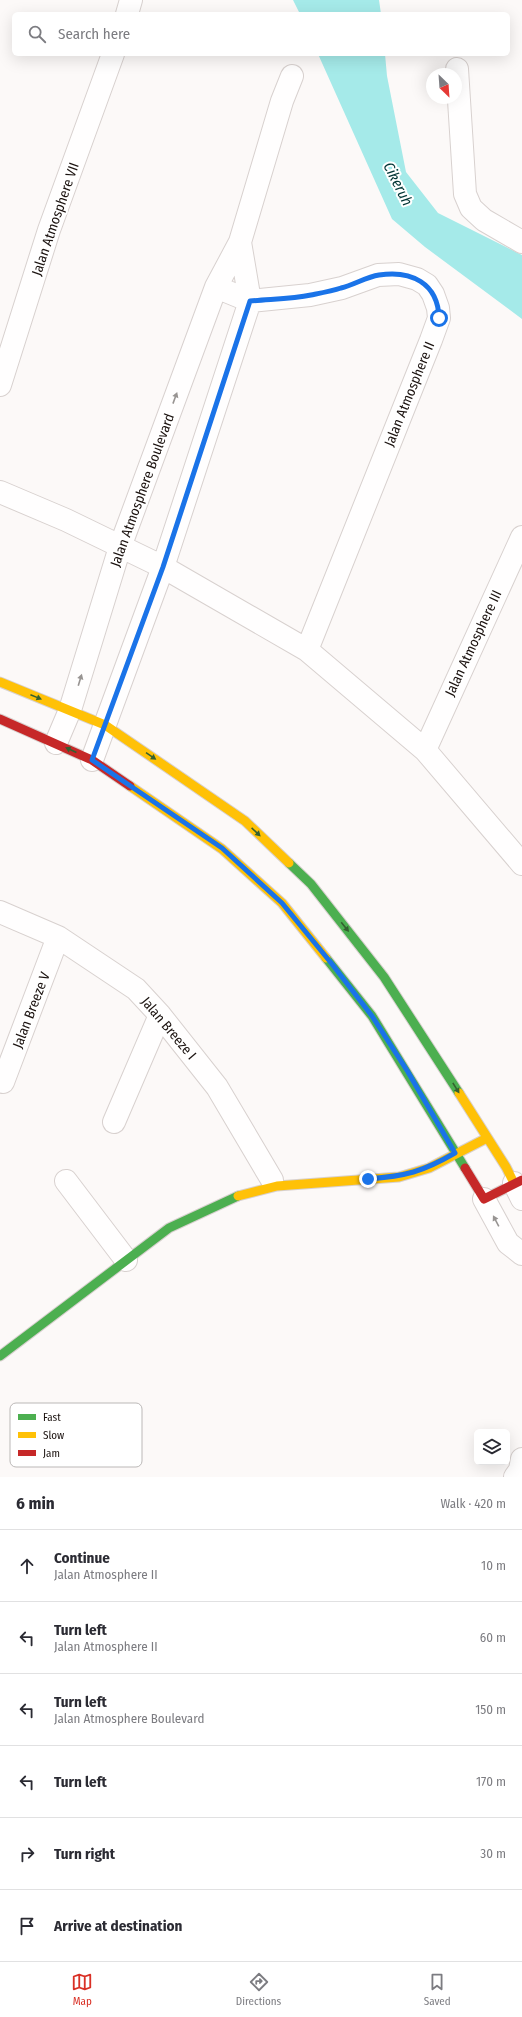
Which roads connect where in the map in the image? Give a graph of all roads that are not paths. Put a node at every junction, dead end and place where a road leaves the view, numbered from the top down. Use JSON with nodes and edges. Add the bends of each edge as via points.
{"nodes":[{"id":1,"x":132,"y":0,"type":"edge"},
{"id":2,"x":128,"y":12,"type":"edge"},
{"id":3,"x":112,"y":56,"type":"edge"},
{"id":4,"x":292,"y":76,"type":"dead end"},
{"id":5,"x":459,"y":104,"type":"edge"},
{"id":6,"x":240,"y":242,"type":"junction"},
{"id":7,"x":522,"y":242,"type":"edge"},
{"id":8,"x":216,"y":287,"type":"junction"},
{"id":9,"x":250,"y":301,"type":"junction"},
{"id":10,"x":0,"y":385,"type":"edge"},
{"id":11,"x":0,"y":492,"type":"edge"},
{"id":12,"x":522,"y":537,"type":"edge"},
{"id":13,"x":120,"y":547,"type":"junction"},
{"id":14,"x":163,"y":567,"type":"junction"},
{"id":15,"x":307,"y":650,"type":"junction"},
{"id":16,"x":0,"y":682,"type":"edge"},
{"id":17,"x":70,"y":710,"type":"junction"},
{"id":18,"x":0,"y":719,"type":"edge"},
{"id":19,"x":105,"y":725,"type":"junction"},
{"id":20,"x":56,"y":743,"type":"junction"},
{"id":21,"x":425,"y":750,"type":"junction"},
{"id":22,"x":92,"y":760,"type":"junction"},
{"id":23,"x":522,"y":864,"type":"edge"},
{"id":24,"x":0,"y":912,"type":"edge"},
{"id":25,"x":58,"y":937,"type":"junction"},
{"id":26,"x":160,"y":1015,"type":"junction"},
{"id":27,"x":3,"y":1082,"type":"dead end"},
{"id":28,"x":114,"y":1122,"type":"dead end"},
{"id":29,"x":487,"y":1138,"type":"junction"},
{"id":30,"x":455,"y":1153,"type":"junction"},
{"id":31,"x":272,"y":1180,"type":"dead end"},
{"id":32,"x":66,"y":1181,"type":"dead end"},
{"id":33,"x":519,"y":1188,"type":"edge"},
{"id":34,"x":484,"y":1199,"type":"junction"},
{"id":35,"x":515,"y":1248,"type":"edge"},
{"id":36,"x":126,"y":1260,"type":"junction"},
{"id":37,"x":0,"y":1356,"type":"edge"},
{"id":38,"x":522,"y":1459,"type":"edge"},
{"id":39,"x":515,"y":1477,"type":"edge"}],
"edges":[{"from":1,"to":2,"type":"street"},
{"from":3,"to":10,"type":"street","name":"Jalan Atmosphere VII","via":[[49,230]]},
{"from":4,"to":6,"type":"street","name":"Jalan Atmosphere Boulevard"},
{"from":5,"to":7,"type":"street","via":[[465,194],[471,208],[484,220]]},
{"from":6,"to":8,"type":"street","name":"Jalan Atmosphere Boulevard"},
{"from":6,"to":9,"type":"street","name":"Jalan Atmosphere Boulevard"},
{"from":8,"to":9,"type":"street"},
{"from":13,"to":8,"type":"street","name":"Jalan Atmosphere Boulevard","one_way":true},
{"from":9,"to":14,"type":"street","name":"Jalan Atmosphere Boulevard"},
{"from":9,"to":15,"type":"street","name":"Jalan Atmosphere II","via":[[310,295],[342,288],[378,275],[399,274],[427,285],[438,308],[439,318],[431,340]]},
{"from":11,"to":13,"type":"street","via":[[66,520]]},
{"from":12,"to":21,"type":"street","name":"Jalan Atmosphere III"},
{"from":13,"to":14,"type":"street"},
{"from":17,"to":13,"type":"street","name":"Jalan Atmosphere Boulevard","one_way":true},
{"from":14,"to":15,"type":"street"},
{"from":14,"to":19,"type":"street","name":"Jalan Atmosphere Boulevard"},
{"from":15,"to":21,"type":"street"},
{"from":16,"to":17,"type":"main road","one_way":true},
{"from":17,"to":19,"type":"main road"},
{"from":17,"to":20,"type":"street","name":"Jalan Atmosphere Boulevard"},
{"from":18,"to":20,"type":"main road"},
{"from":19,"to":22,"type":"street","name":"Jalan Atmosphere Boulevard"},
{"from":19,"to":29,"type":"main road","one_way":true,"via":[[245,821],[311,884],[384,977]]},
{"from":22,"to":20,"type":"main road","one_way":true},
{"from":21,"to":23,"type":"street"},
{"from":22,"to":30,"type":"main road","via":[[222,848],[282,903],[372,1016]]},
{"from":24,"to":25,"type":"street","name":"Jalan Breeze I"},
{"from":25,"to":26,"type":"street","name":"Jalan Breeze I","via":[[136,990]]},
{"from":25,"to":27,"type":"street","name":"Jalan Breeze V"},
{"from":26,"to":28,"type":"street"},
{"from":26,"to":31,"type":"street","name":"Jalan Breeze I","via":[[217,1087]]},
{"from":29,"to":30,"type":"main road"},
{"from":29,"to":33,"type":"main road"},
{"from":30,"to":34,"type":"main road"},
{"from":30,"to":36,"type":"main road","via":[[429,1168],[399,1177],[277,1186],[245,1193],[169,1228]]},
{"from":32,"to":36,"type":"street"},
{"from":33,"to":34,"type":"main road"},
{"from":35,"to":34,"type":"street","one_way":true},
{"from":36,"to":37,"type":"main road"},
{"from":38,"to":39,"type":"street","via":[[520,1470]]}]}
